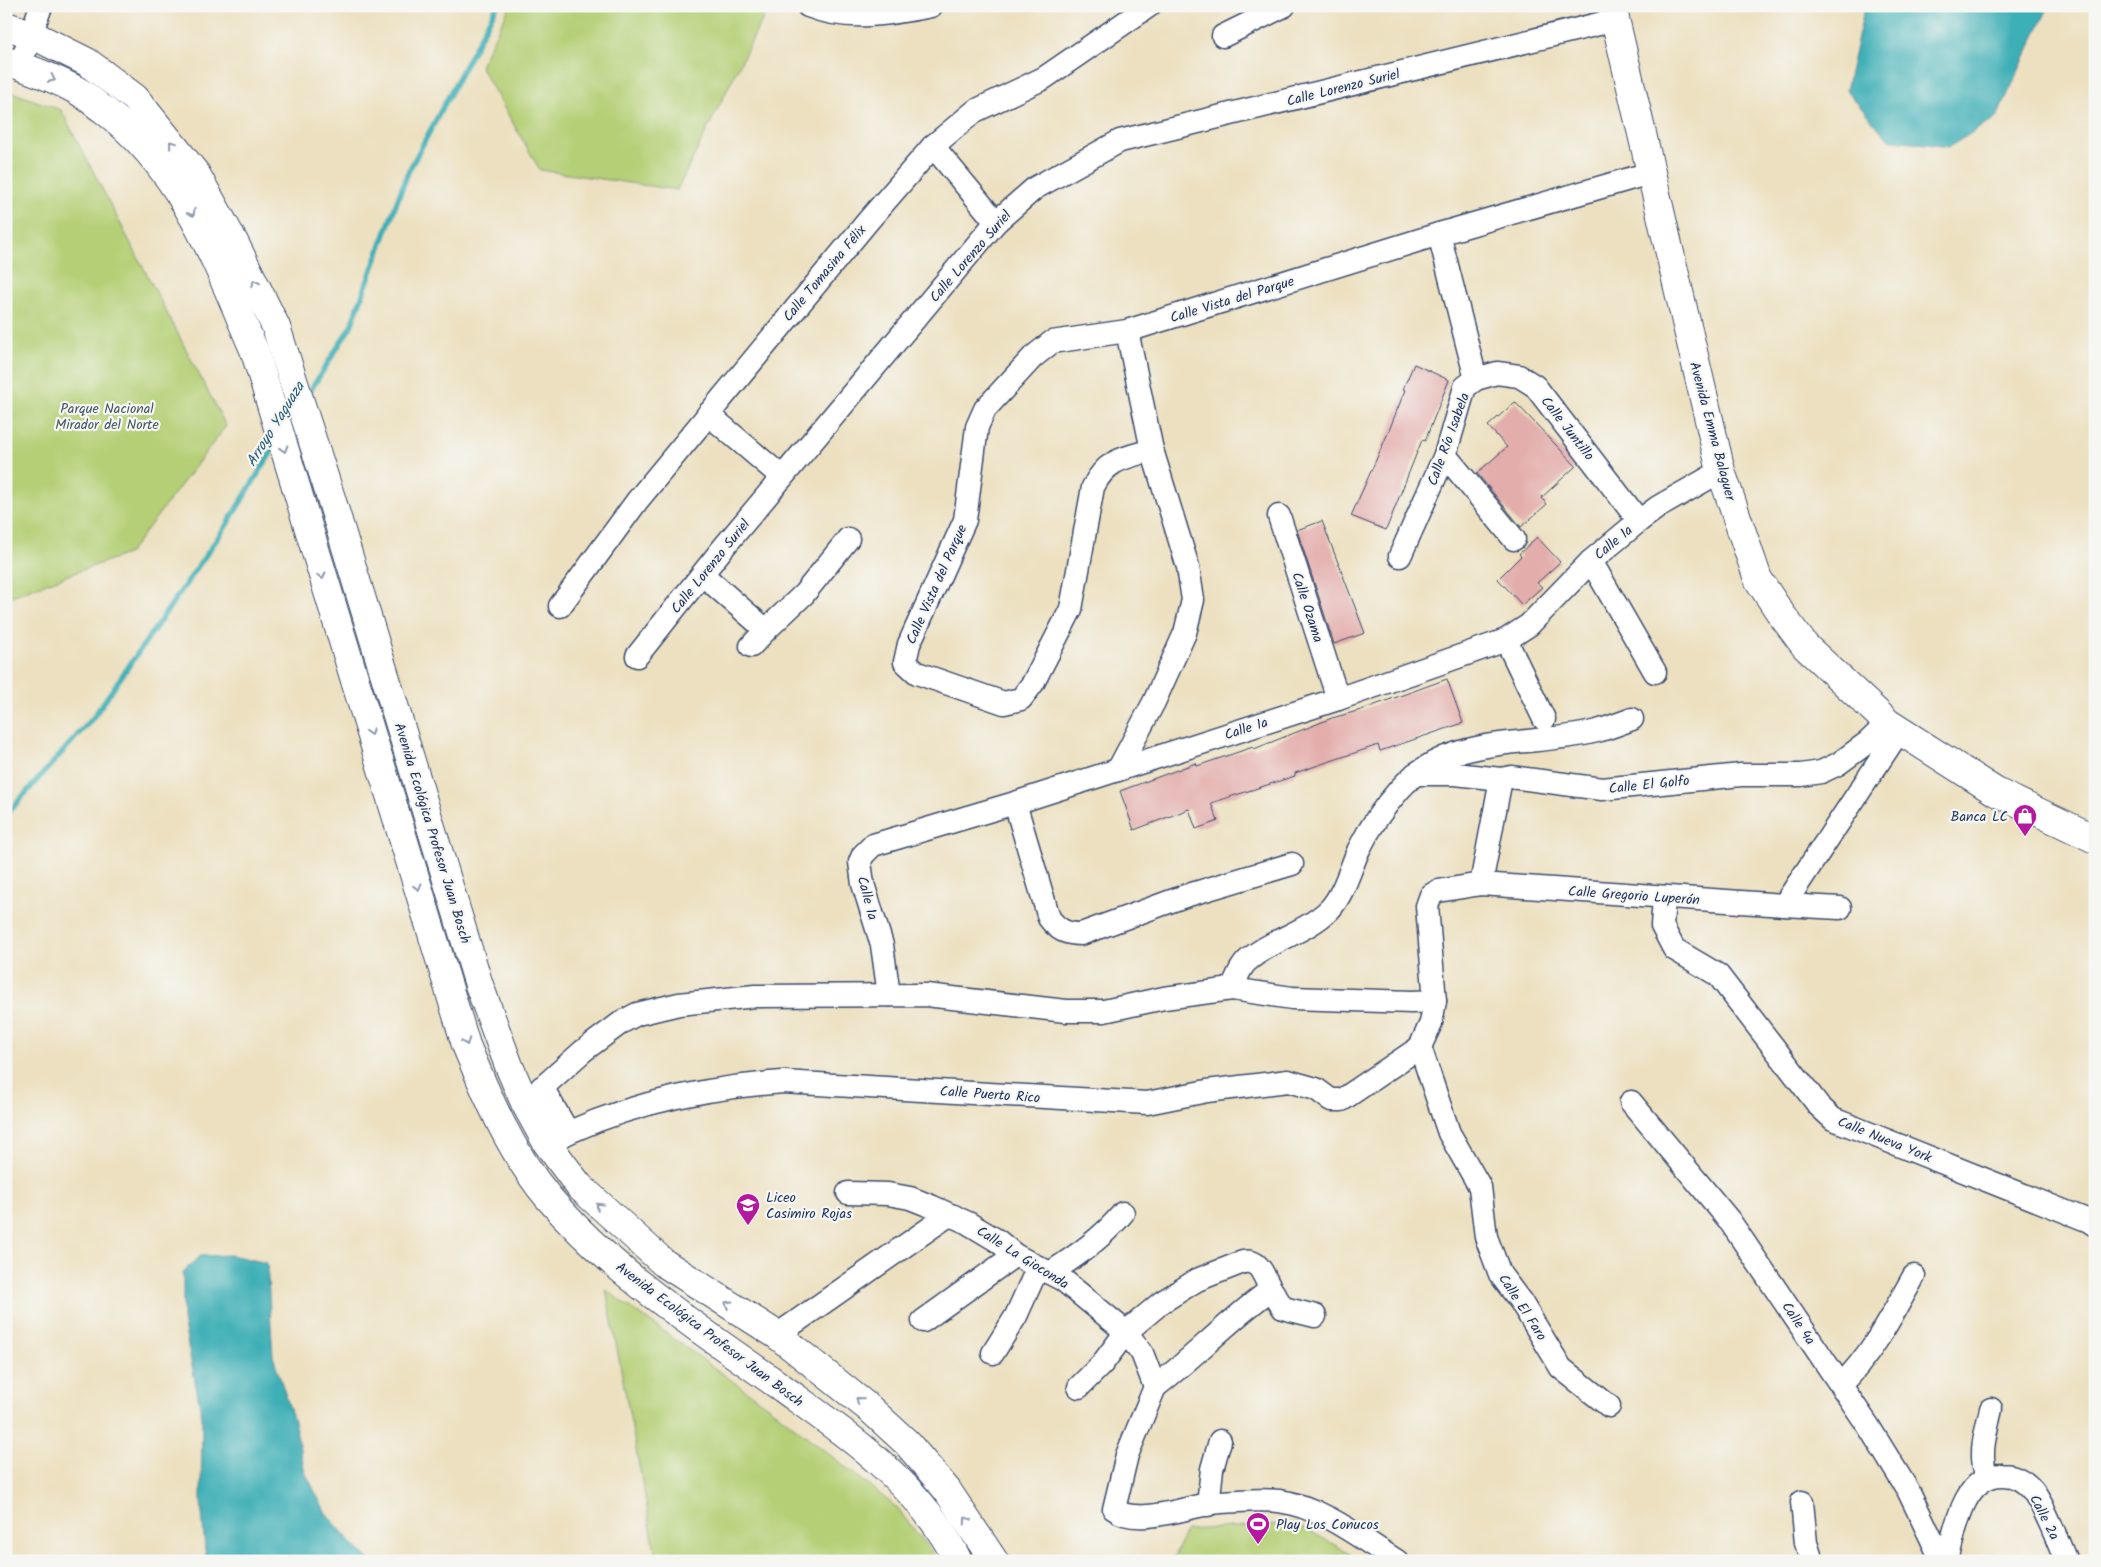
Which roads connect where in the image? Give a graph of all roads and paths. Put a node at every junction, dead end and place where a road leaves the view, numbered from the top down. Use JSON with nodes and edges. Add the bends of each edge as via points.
{"nodes":[{"id":1,"x":41,"y":6,"type":"edge"},
{"id":2,"x":808,"y":6,"type":"edge"},
{"id":3,"x":931,"y":6,"type":"edge"},
{"id":4,"x":1149,"y":6,"type":"edge"},
{"id":5,"x":1284,"y":6,"type":"edge"},
{"id":6,"x":1614,"y":13,"type":"edge"},
{"id":7,"x":19,"y":30,"type":"edge"},
{"id":8,"x":1224,"y":36,"type":"dead end"},
{"id":9,"x":13,"y":63,"type":"edge"},
{"id":10,"x":933,"y":146,"type":"junction"},
{"id":11,"x":1650,"y":173,"type":"junction"},
{"id":12,"x":996,"y":222,"type":"junction"},
{"id":13,"x":1440,"y":234,"type":"junction"},
{"id":14,"x":1127,"y":331,"type":"junction"},
{"id":15,"x":1476,"y":379,"type":"junction"},
{"id":16,"x":708,"y":414,"type":"junction"},
{"id":17,"x":1152,"y":450,"type":"junction"},
{"id":18,"x":1445,"y":455,"type":"junction"},
{"id":19,"x":1721,"y":472,"type":"junction"},
{"id":20,"x":782,"y":477,"type":"junction"},
{"id":21,"x":1279,"y":516,"type":"dead end"},
{"id":22,"x":1639,"y":521,"type":"junction"},
{"id":23,"x":848,"y":539,"type":"dead end"},
{"id":24,"x":1514,"y":539,"type":"dead end"},
{"id":25,"x":1400,"y":556,"type":"dead end"},
{"id":26,"x":1591,"y":561,"type":"junction"},
{"id":27,"x":703,"y":574,"type":"junction"},
{"id":28,"x":560,"y":606,"type":"dead end"},
{"id":29,"x":366,"y":613,"type":"junction"},
{"id":30,"x":336,"y":620,"type":"junction"},
{"id":31,"x":1506,"y":640,"type":"junction"},
{"id":32,"x":638,"y":656,"type":"dead end"},
{"id":33,"x":1656,"y":672,"type":"dead end"},
{"id":34,"x":1338,"y":698,"type":"junction"},
{"id":35,"x":1632,"y":718,"type":"dead end"},
{"id":36,"x":1544,"y":719,"type":"dead end"},
{"id":37,"x":1894,"y":726,"type":"junction"},
{"id":38,"x":1118,"y":770,"type":"junction"},
{"id":39,"x":1414,"y":774,"type":"junction"},
{"id":40,"x":1501,"y":779,"type":"junction"},
{"id":41,"x":1015,"y":803,"type":"junction"},
{"id":42,"x":2095,"y":839,"type":"edge"},
{"id":43,"x":1292,"y":864,"type":"dead end"},
{"id":44,"x":1481,"y":884,"type":"junction"},
{"id":45,"x":1664,"y":897,"type":"junction"},
{"id":46,"x":1784,"y":905,"type":"junction"},
{"id":47,"x":1840,"y":908,"type":"dead end"},
{"id":48,"x":1232,"y":989,"type":"junction"},
{"id":49,"x":889,"y":995,"type":"junction"},
{"id":50,"x":1435,"y":1001,"type":"junction"},
{"id":51,"x":1420,"y":1047,"type":"junction"},
{"id":52,"x":534,"y":1095,"type":"junction"},
{"id":53,"x":1631,"y":1102,"type":"dead end"},
{"id":54,"x":558,"y":1138,"type":"junction"},
{"id":55,"x":848,"y":1194,"type":"dead end"},
{"id":56,"x":1123,"y":1213,"type":"dead end"},
{"id":57,"x":954,"y":1216,"type":"junction"},
{"id":58,"x":2095,"y":1225,"type":"edge"},
{"id":59,"x":1015,"y":1255,"type":"junction"},
{"id":60,"x":1044,"y":1270,"type":"junction"},
{"id":61,"x":1914,"y":1276,"type":"dead end"},
{"id":62,"x":1269,"y":1286,"type":"junction"},
{"id":63,"x":1315,"y":1316,"type":"dead end"},
{"id":64,"x":923,"y":1321,"type":"dead end"},
{"id":65,"x":1126,"y":1332,"type":"junction"},
{"id":66,"x":777,"y":1335,"type":"junction"},
{"id":67,"x":993,"y":1353,"type":"dead end"},
{"id":68,"x":1841,"y":1385,"type":"junction"},
{"id":69,"x":1079,"y":1387,"type":"dead end"},
{"id":70,"x":1155,"y":1387,"type":"junction"},
{"id":71,"x":1609,"y":1406,"type":"dead end"},
{"id":72,"x":1991,"y":1409,"type":"dead end"},
{"id":73,"x":1220,"y":1441,"type":"dead end"},
{"id":74,"x":1988,"y":1477,"type":"junction"},
{"id":75,"x":1802,"y":1502,"type":"dead end"},
{"id":76,"x":1208,"y":1505,"type":"junction"},
{"id":77,"x":958,"y":1561,"type":"edge"},
{"id":78,"x":994,"y":1561,"type":"edge"},
{"id":79,"x":1397,"y":1561,"type":"edge"},
{"id":80,"x":1812,"y":1561,"type":"edge"},
{"id":81,"x":1942,"y":1561,"type":"edge"},
{"id":82,"x":1947,"y":1561,"type":"edge"},
{"id":83,"x":2066,"y":1561,"type":"edge"}],
"edges":[{"from":1,"to":7,"type":"street"},
{"from":2,"to":3,"type":"street","via":[[826,13],[863,16]]},
{"from":4,"to":10,"type":"street","name":"Calle Tomasina Félix","via":[[1044,78],[975,111]]},
{"from":5,"to":8,"type":"street"},
{"from":6,"to":11,"type":"street","name":"Avenida Emma Balaguer"},
{"from":6,"to":12,"type":"street","name":"Calle Lorenzo Suriel","via":[[1120,142],[1035,188]]},
{"from":7,"to":9,"type":"street"},
{"from":29,"to":7,"type":"street","name":"Avenida Ecológica Profesor Juan Bosch","one_way":true,"via":[[276,327],[196,174],[135,98],[88,62]]},
{"from":9,"to":30,"type":"street","name":"Avenida Ecológica Profesor Juan Bosch","one_way":true,"via":[[78,91],[116,119],[164,170],[193,214],[255,352]]},
{"from":10,"to":12,"type":"street"},
{"from":10,"to":16,"type":"street","name":"Calle Tomasina Félix"},
{"from":11,"to":13,"type":"street","name":"Calle Vista del Parque"},
{"from":11,"to":19,"type":"street","name":"Avenida Emma Balaguer"},
{"from":12,"to":20,"type":"street","name":"Calle Lorenzo Suriel"},
{"from":13,"to":14,"type":"street","name":"Calle Vista del Parque"},
{"from":13,"to":15,"type":"street","name":"Calle Río Isabela"},
{"from":14,"to":17,"type":"street"},
{"from":14,"to":17,"type":"street","name":"Calle Vista del Parque","via":[[1052,342],[1033,357],[985,409],[977,427],[965,520],[909,644],[905,662],[916,673],[1004,703],[1022,699],[1071,609],[1093,487],[1100,473],[1115,461]]},
{"from":15,"to":18,"type":"street","name":"Calle Río Isabela","via":[[1465,387]]},
{"from":15,"to":22,"type":"street","name":"Calle Juntillo","via":[[1497,373],[1519,376],[1535,386]]},
{"from":16,"to":20,"type":"street"},
{"from":16,"to":28,"type":"street","name":"Calle Tomasina Félix","via":[[637,501]]},
{"from":17,"to":38,"type":"street","via":[[1188,567],[1193,600],[1185,632],[1162,685]]},
{"from":18,"to":24,"type":"street"},
{"from":18,"to":25,"type":"street","name":"Calle Río Isabela"},
{"from":19,"to":22,"type":"street","name":"Calle 1a"},
{"from":19,"to":37,"type":"street","name":"Avenida Emma Balaguer","via":[[1758,579],[1781,614],[1805,646]]},
{"from":20,"to":27,"type":"street","name":"Calle Lorenzo Suriel"},
{"from":21,"to":34,"type":"street","name":"Calle Ozama"},
{"from":22,"to":26,"type":"street","name":"Calle 1a"},
{"from":23,"to":27,"type":"street","via":[[804,594],[758,638]]},
{"from":26,"to":31,"type":"street","name":"Calle 1a","via":[[1529,625]]},
{"from":26,"to":33,"type":"street"},
{"from":27,"to":32,"type":"street","name":"Calle Lorenzo Suriel"},
{"from":29,"to":30,"type":"street"},
{"from":29,"to":52,"type":"street","name":"Avenida Ecológica Profesor Juan Bosch","via":[[479,985]]},
{"from":30,"to":77,"type":"street","name":"Avenida Ecológica Profesor Juan Bosch","one_way":true,"via":[[466,1045],[489,1102],[515,1149],[548,1197],[591,1243],[638,1284],[856,1442],[899,1480],[930,1518]]},
{"from":31,"to":34,"type":"street","name":"Calle 1a"},
{"from":31,"to":36,"type":"street"},
{"from":34,"to":38,"type":"street","name":"Calle 1a"},
{"from":35,"to":39,"type":"street","via":[[1597,732],[1485,746],[1427,764]]},
{"from":37,"to":40,"type":"street","name":"Calle El Golfo","via":[[1838,764],[1821,772],[1801,775],[1741,775],[1602,789],[1511,777]]},
{"from":37,"to":42,"type":"street","name":"Avenida Emma Balaguer","via":[[1996,792]]},
{"from":37,"to":46,"type":"street"},
{"from":38,"to":41,"type":"street","name":"Calle 1a"},
{"from":39,"to":40,"type":"street","name":"Calle El Golfo"},
{"from":39,"to":48,"type":"street","via":[[1371,825],[1338,897],[1329,909],[1245,963]]},
{"from":40,"to":44,"type":"street"},
{"from":41,"to":43,"type":"street","via":[[1049,918],[1063,932],[1081,934],[1185,896]]},
{"from":41,"to":49,"type":"street","name":"Calle 1a","via":[[882,841],[862,855],[863,884],[882,944]]},
{"from":44,"to":45,"type":"street","name":"Calle Gregorio Luperón"},
{"from":44,"to":50,"type":"street","name":"Calle Gregorio Luperón","via":[[1431,895],[1427,906]]},
{"from":45,"to":46,"type":"street","name":"Calle Gregorio Luperón"},
{"from":45,"to":58,"type":"street","name":"Calle Nueva York","via":[[1662,926],[1674,948],[1718,975],[1819,1106],[1833,1119]]},
{"from":46,"to":47,"type":"street","name":"Calle Gregorio Luperón"},
{"from":48,"to":49,"type":"street","via":[[1084,1012],[926,995]]},
{"from":48,"to":50,"type":"street","via":[[1292,998]]},
{"from":49,"to":52,"type":"street","via":[[755,996],[657,1008],[637,1014],[605,1033]]},
{"from":50,"to":51,"type":"street","name":"Calle Gregorio Luperón","via":[[1431,1023]]},
{"from":51,"to":54,"type":"street","name":"Calle Puerto Rico","via":[[1342,1100],[1331,1100],[1316,1089],[1288,1081],[1207,1091],[1147,1103],[783,1082],[735,1085],[623,1110]]},
{"from":51,"to":71,"type":"street","name":"Calle El Faro","via":[[1449,1133],[1480,1188],[1486,1237],[1500,1274],[1561,1368]]},
{"from":52,"to":54,"type":"street","name":"Avenida Ecológica Profesor Juan Bosch"},
{"from":53,"to":68,"type":"street","name":"Calle 4a","via":[[1729,1220]]},
{"from":66,"to":54,"type":"street","name":"Avenida Ecológica Profesor Juan Bosch","one_way":true,"via":[[664,1264],[579,1186]]},
{"from":55,"to":57,"type":"street","name":"Calle La Gioconda","via":[[888,1194],[910,1198]]},
{"from":56,"to":60,"type":"street","via":[[1085,1250]]},
{"from":57,"to":59,"type":"street","name":"Calle La Gioconda","via":[[998,1241]]},
{"from":57,"to":66,"type":"street","via":[[946,1217]]},
{"from":59,"to":60,"type":"street","name":"Calle La Gioconda"},
{"from":59,"to":64,"type":"street"},
{"from":60,"to":65,"type":"street","name":"Calle La Gioconda","via":[[1070,1286]]},
{"from":60,"to":67,"type":"street"},
{"from":61,"to":68,"type":"street","via":[[1874,1347]]},
{"from":62,"to":63,"type":"street","via":[[1283,1308]]},
{"from":62,"to":65,"type":"street","via":[[1258,1265],[1249,1260],[1197,1280],[1162,1302]]},
{"from":62,"to":70,"type":"street","via":[[1265,1294],[1222,1328],[1194,1357]]},
{"from":65,"to":69,"type":"street","via":[[1102,1364]]},
{"from":65,"to":70,"type":"street","name":"Calle La Gioconda","via":[[1142,1353]]},
{"from":78,"to":66,"type":"street","name":"Avenida Ecológica Profesor Juan Bosch","one_way":true,"via":[[947,1490],[907,1443],[870,1409]]},
{"from":68,"to":81,"type":"street","name":"Calle 4a","via":[[1909,1492]]},
{"from":70,"to":76,"type":"street","via":[[1127,1455],[1114,1509],[1122,1515],[1161,1515]]},
{"from":72,"to":74,"type":"street","via":[[1983,1448]]},
{"from":73,"to":76,"type":"street","via":[[1212,1469]]},
{"from":74,"to":82,"type":"street","via":[[1969,1494]]},
{"from":74,"to":83,"type":"street","name":"Calle 2a","via":[[2007,1475],[2022,1480],[2032,1490]]},
{"from":75,"to":80,"type":"street","via":[[1806,1543]]},
{"from":76,"to":79,"type":"street","via":[[1280,1501],[1324,1515]]}]}
